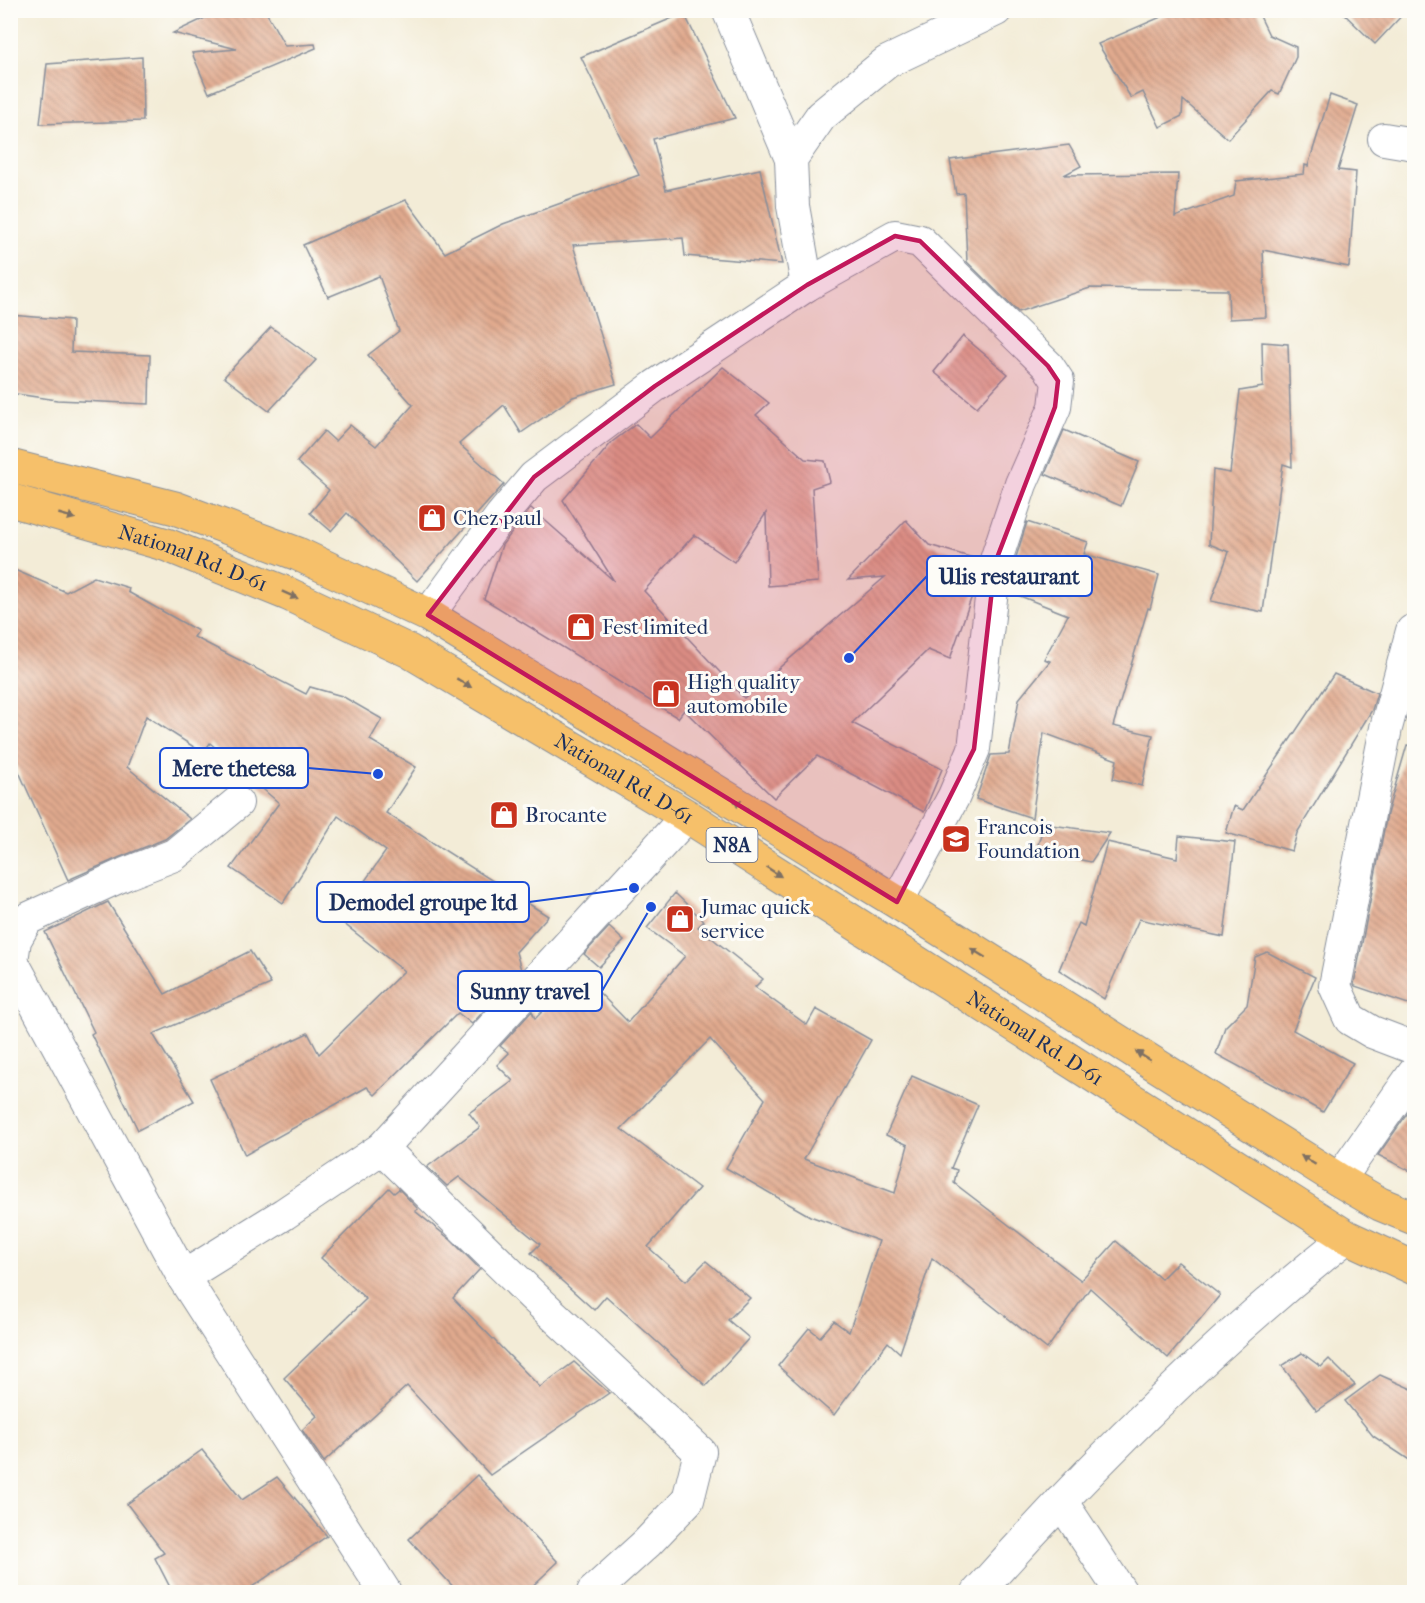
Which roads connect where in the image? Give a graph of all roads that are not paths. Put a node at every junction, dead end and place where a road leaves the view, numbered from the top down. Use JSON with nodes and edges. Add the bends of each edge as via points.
{"nodes":[{"id":1,"x":728,"y":10,"type":"edge"},
{"id":2,"x":996,"y":10,"type":"edge"},
{"id":3,"x":1384,"y":139,"type":"dead end"},
{"id":4,"x":1414,"y":144,"type":"edge"},
{"id":5,"x":791,"y":159,"type":"junction"},
{"id":6,"x":807,"y":285,"type":"junction"},
{"id":7,"x":10,"y":466,"type":"edge"},
{"id":8,"x":10,"y":500,"type":"edge"},
{"id":9,"x":428,"y":615,"type":"junction"},
{"id":10,"x":1412,"y":632,"type":"dead end"},
{"id":11,"x":237,"y":803,"type":"dead end"},
{"id":12,"x":687,"y":816,"type":"junction"},
{"id":13,"x":897,"y":902,"type":"junction"},
{"id":14,"x":1414,"y":1048,"type":"edge"},
{"id":15,"x":1414,"y":1072,"type":"edge"},
{"id":16,"x":382,"y":1148,"type":"junction"},
{"id":17,"x":1340,"y":1180,"type":"junction"},
{"id":18,"x":1414,"y":1218,"type":"edge"},
{"id":19,"x":1347,"y":1237,"type":"junction"},
{"id":20,"x":1414,"y":1268,"type":"edge"},
{"id":21,"x":183,"y":1277,"type":"junction"},
{"id":22,"x":1061,"y":1501,"type":"junction"},
{"id":23,"x":385,"y":1593,"type":"edge"},
{"id":24,"x":593,"y":1593,"type":"edge"},
{"id":25,"x":978,"y":1593,"type":"edge"},
{"id":26,"x":1121,"y":1593,"type":"edge"}],
"edges":[{"from":1,"to":5,"type":"street"},
{"from":2,"to":5,"type":"street","via":[[887,62],[821,116]]},
{"from":3,"to":4,"type":"street"},
{"from":5,"to":6,"type":"street","via":[[793,206]]},
{"from":6,"to":9,"type":"street","via":[[655,386],[534,477]]},
{"from":6,"to":13,"type":"street","via":[[895,236],[920,241],[1048,366],[1058,381],[1055,407],[1022,484],[995,563],[974,749]]},
{"from":7,"to":9,"type":"highway","name":"National Rd. D-61","number":"N8A","via":[[175,508],[298,554]]},
{"from":8,"to":12,"type":"highway","name":"National Rd. D-61","number":"N8A","one_way":true,"via":[[167,545],[308,603],[409,651]]},
{"from":13,"to":9,"type":"highway","name":"National Rd. D-61","number":"N8A","one_way":true},
{"from":10,"to":14,"type":"street","via":[[1386,728],[1335,986],[1350,1019]]},
{"from":11,"to":21,"type":"street","via":[[174,855],[27,919],[15,940],[12,961]]},
{"from":12,"to":16,"type":"street"},
{"from":12,"to":19,"type":"highway","name":"National Rd. D-61","number":"N8A","one_way":true},
{"from":17,"to":13,"type":"highway","name":"National Rd. D-61","number":"N8A","one_way":true},
{"from":15,"to":17,"type":"street"},
{"from":16,"to":21,"type":"street"},
{"from":16,"to":24,"type":"street","via":[[700,1452],[688,1500]]},
{"from":17,"to":18,"type":"highway","name":"National Rd. D-61","number":"N8A","via":[[1380,1204]]},
{"from":19,"to":20,"type":"highway","name":"National Rd. D-61","number":"N8A"},
{"from":19,"to":22,"type":"street","via":[[1251,1316]]},
{"from":21,"to":23,"type":"street"},
{"from":22,"to":25,"type":"street"},
{"from":22,"to":26,"type":"street"}]}
